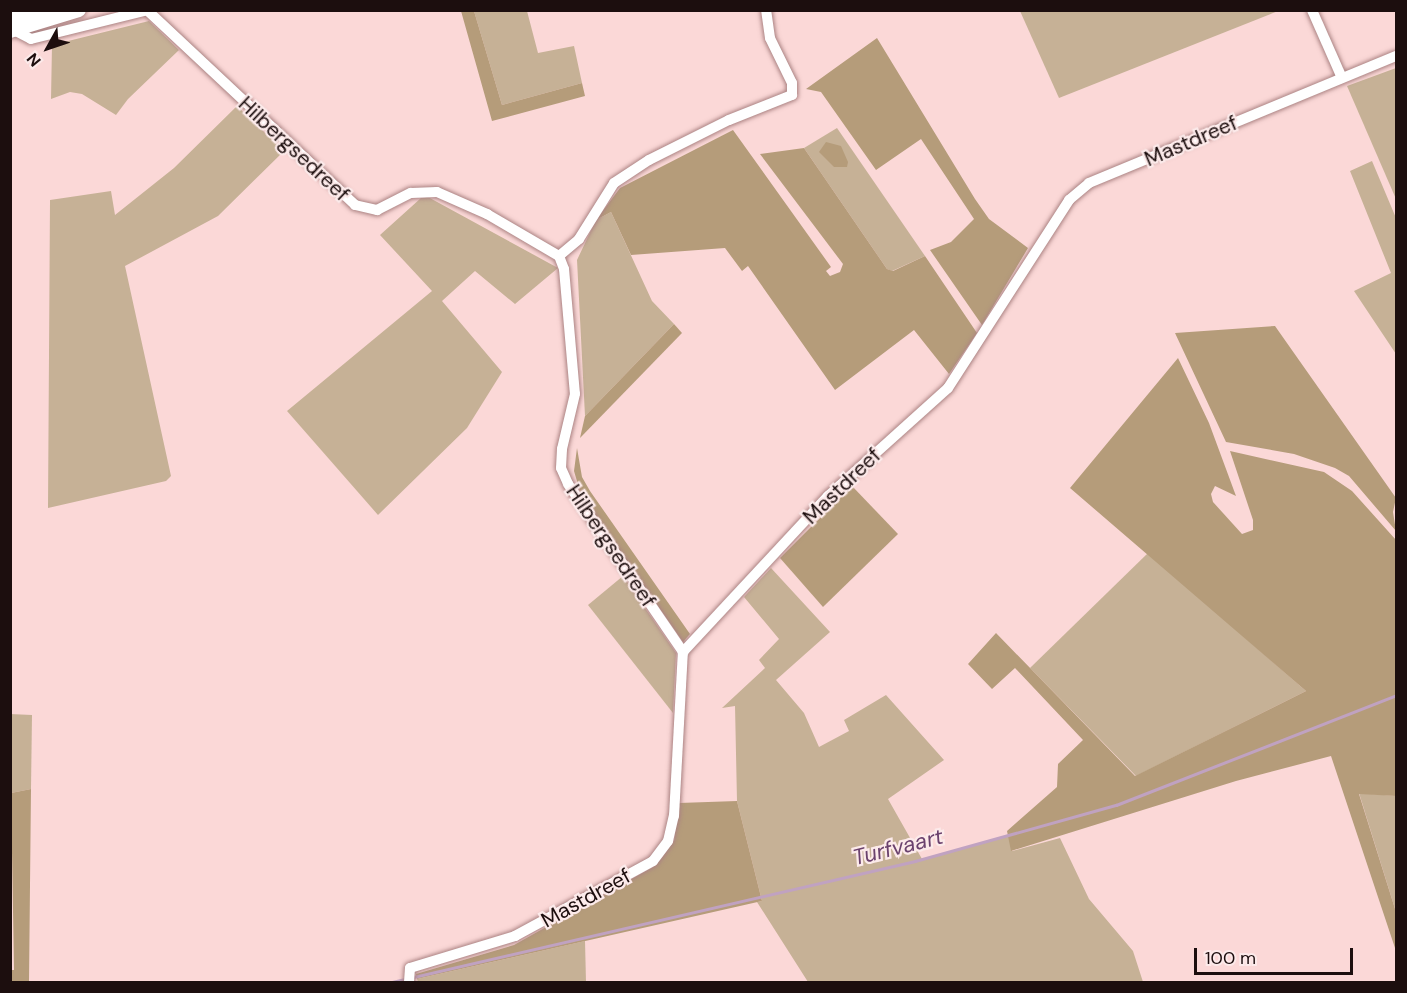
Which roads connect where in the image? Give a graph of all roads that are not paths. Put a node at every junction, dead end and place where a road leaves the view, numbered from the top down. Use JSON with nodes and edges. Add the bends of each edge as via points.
{"nodes":[{"id":1,"x":15,"y":10,"type":"edge"},
{"id":2,"x":61,"y":10,"type":"edge"},
{"id":3,"x":79,"y":10,"type":"edge"},
{"id":4,"x":148,"y":10,"type":"edge"},
{"id":5,"x":766,"y":10,"type":"edge"},
{"id":6,"x":1312,"y":10,"type":"edge"},
{"id":7,"x":11,"y":25,"type":"edge"},
{"id":8,"x":1396,"y":56,"type":"edge"},
{"id":9,"x":1342,"y":78,"type":"junction"},
{"id":10,"x":559,"y":256,"type":"junction"},
{"id":11,"x":683,"y":652,"type":"junction"},
{"id":12,"x":409,"y":979,"type":"edge"}],
"edges":[{"from":1,"to":7,"type":"street"},
{"from":2,"to":7,"type":"main road"},
{"from":3,"to":7,"type":"main road"},
{"from":4,"to":7,"type":"street","via":[[32,39]]},
{"from":4,"to":10,"type":"street","name":"Hilbergsedreef","via":[[355,205],[377,210],[411,193],[437,192],[488,214]]},
{"from":5,"to":10,"type":"street","via":[[774,49],[792,83],[792,95],[729,120],[649,160],[614,183],[579,239]]},
{"from":6,"to":9,"type":"street"},
{"from":8,"to":9,"type":"street","name":"Mastdreef"},
{"from":9,"to":11,"type":"street","name":"Mastdreef","via":[[1089,183],[1069,200],[948,388],[828,496]]},
{"from":10,"to":11,"type":"street","name":"Hilbergsedreef","via":[[564,269],[575,394],[561,468],[568,484]]},
{"from":11,"to":12,"type":"street","name":"Mastdreef","via":[[674,816],[669,841],[653,861],[515,936],[410,968]]}]}
